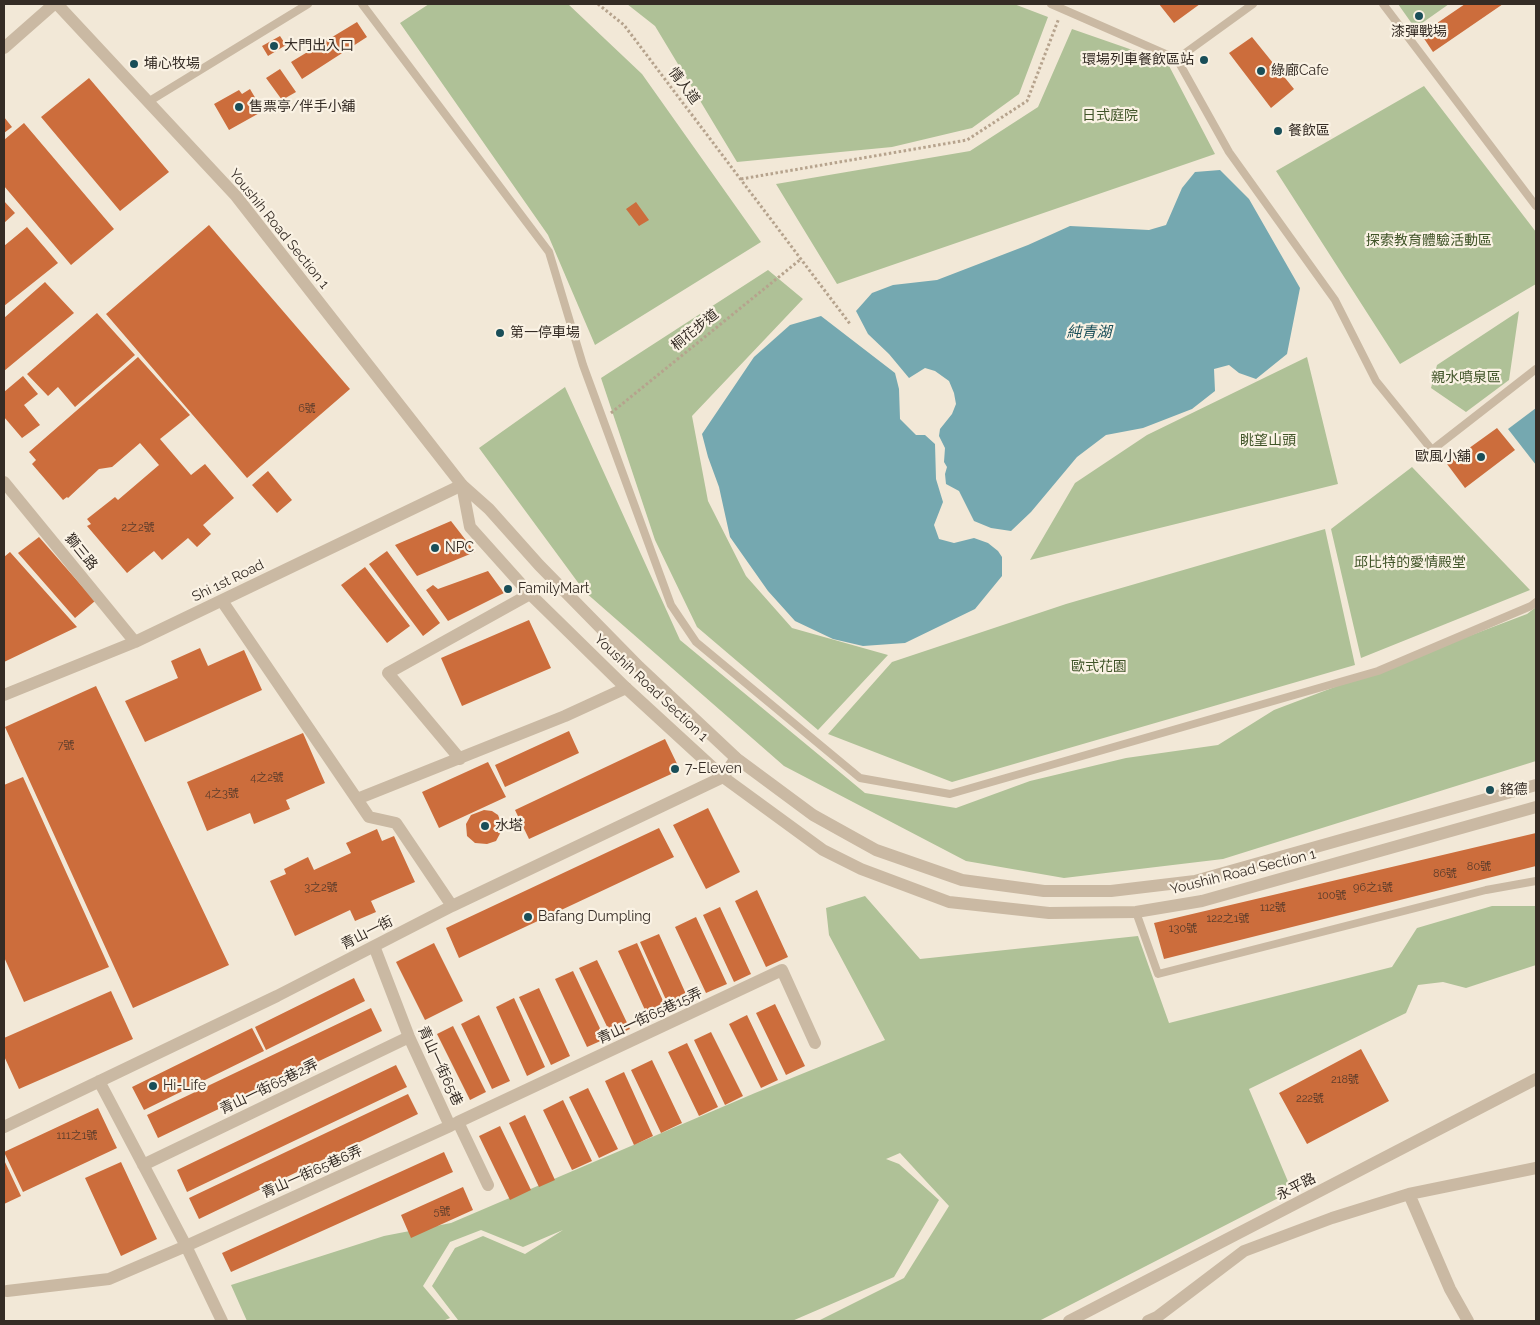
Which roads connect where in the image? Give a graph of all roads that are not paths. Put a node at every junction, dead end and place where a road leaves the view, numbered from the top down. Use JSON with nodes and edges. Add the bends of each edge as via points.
{"nodes":[{"id":1,"x":56,"y":4,"type":"edge"},
{"id":2,"x":308,"y":4,"type":"edge"},
{"id":3,"x":362,"y":4,"type":"edge"},
{"id":4,"x":1051,"y":4,"type":"edge"},
{"id":5,"x":1252,"y":4,"type":"edge"},
{"id":6,"x":1383,"y":4,"type":"edge"},
{"id":7,"x":4,"y":48,"type":"edge"},
{"id":8,"x":1177,"y":59,"type":"junction"},
{"id":9,"x":148,"y":102,"type":"junction"},
{"id":10,"x":1536,"y":206,"type":"edge"},
{"id":11,"x":1536,"y":369,"type":"edge"},
{"id":12,"x":4,"y":482,"type":"edge"},
{"id":13,"x":462,"y":485,"type":"junction"},
{"id":14,"x":530,"y":594,"type":"junction"},
{"id":15,"x":222,"y":601,"type":"junction"},
{"id":16,"x":1536,"y":602,"type":"edge"},
{"id":17,"x":135,"y":642,"type":"junction"},
{"id":18,"x":626,"y":688,"type":"junction"},
{"id":19,"x":4,"y":695,"type":"edge"},
{"id":20,"x":736,"y":758,"type":"junction"},
{"id":21,"x":460,"y":759,"type":"junction"},
{"id":22,"x":723,"y":777,"type":"junction"},
{"id":23,"x":1536,"y":785,"type":"edge"},
{"id":24,"x":357,"y":800,"type":"junction"},
{"id":25,"x":1536,"y":808,"type":"edge"},
{"id":26,"x":1536,"y":881,"type":"edge"},
{"id":27,"x":452,"y":906,"type":"junction"},
{"id":28,"x":1136,"y":912,"type":"junction"},
{"id":29,"x":374,"y":946,"type":"junction"},
{"id":30,"x":409,"y":1037,"type":"junction"},
{"id":31,"x":815,"y":1043,"type":"dead end"},
{"id":32,"x":1536,"y":1079,"type":"edge"},
{"id":33,"x":99,"y":1081,"type":"junction"},
{"id":34,"x":454,"y":1124,"type":"junction"},
{"id":35,"x":4,"y":1127,"type":"edge"},
{"id":36,"x":143,"y":1164,"type":"junction"},
{"id":37,"x":1536,"y":1168,"type":"edge"},
{"id":38,"x":488,"y":1185,"type":"dead end"},
{"id":39,"x":1409,"y":1194,"type":"junction"},
{"id":40,"x":1236,"y":1235,"type":"junction"},
{"id":41,"x":186,"y":1246,"type":"junction"},
{"id":42,"x":1244,"y":1251,"type":"junction"},
{"id":43,"x":7,"y":1291,"type":"dead end"},
{"id":44,"x":222,"y":1321,"type":"edge"},
{"id":45,"x":1069,"y":1321,"type":"edge"},
{"id":46,"x":1148,"y":1321,"type":"edge"},
{"id":47,"x":1468,"y":1321,"type":"edge"}],
"edges":[{"from":1,"to":7,"type":"street"},
{"from":1,"to":9,"type":"street","name":"Youshih Road Section 1"},
{"from":2,"to":9,"type":"lane"},
{"from":3,"to":16,"type":"lane","via":[[549,252],[583,364],[671,605],[696,642],[860,778],[950,794],[1378,670]]},
{"from":4,"to":8,"type":"lane"},
{"from":5,"to":8,"type":"lane"},
{"from":6,"to":10,"type":"lane"},
{"from":8,"to":11,"type":"lane","via":[[1229,152],[1335,300],[1376,382],[1432,450]]},
{"from":9,"to":13,"type":"street","name":"Youshih Road Section 1","via":[[236,196]]},
{"from":12,"to":17,"type":"street","name":"獅三路"},
{"from":13,"to":14,"type":"street","name":"Youshih Road Section 1","via":[[470,527]]},
{"from":13,"to":15,"type":"street","name":"Shi 1st Road"},
{"from":13,"to":20,"type":"street","name":"Youshih Road Section 1","via":[[489,509],[639,667]]},
{"from":14,"to":18,"type":"street","name":"Youshih Road Section 1"},
{"from":14,"to":21,"type":"street","via":[[388,674]]},
{"from":15,"to":17,"type":"street","name":"Shi 1st Road"},
{"from":15,"to":24,"type":"street"},
{"from":17,"to":19,"type":"street","name":"Shi 1st Road"},
{"from":18,"to":21,"type":"street"},
{"from":18,"to":22,"type":"street","name":"Youshih Road Section 1"},
{"from":20,"to":22,"type":"street"},
{"from":20,"to":23,"type":"street","name":"Youshih Road Section 1","via":[[813,815],[876,850],[962,880],[1044,891],[1112,892],[1195,881]]},
{"from":21,"to":24,"type":"street"},
{"from":22,"to":27,"type":"street","name":"青山一街"},
{"from":22,"to":28,"type":"street","name":"Youshih Road Section 1","via":[[823,850],[861,869],[949,902],[1049,913]]},
{"from":24,"to":27,"type":"street","via":[[369,817],[396,824]]},
{"from":25,"to":28,"type":"street","name":"Youshih Road Section 1","via":[[1202,901]]},
{"from":26,"to":28,"type":"lane","via":[[1486,890],[1158,974]]},
{"from":27,"to":29,"type":"street","name":"青山一街"},
{"from":29,"to":30,"type":"street","name":"青山一街65巷"},
{"from":29,"to":33,"type":"street","name":"青山一街"},
{"from":30,"to":34,"type":"street","name":"青山一街65巷"},
{"from":30,"to":36,"type":"street","name":"青山一街65巷2弄"},
{"from":31,"to":34,"type":"street","name":"青山一街65巷15弄","via":[[782,970]]},
{"from":32,"to":40,"type":"street","name":"永平路"},
{"from":33,"to":35,"type":"street","name":"青山一街"},
{"from":33,"to":36,"type":"street"},
{"from":34,"to":38,"type":"street","name":"青山一街65巷"},
{"from":34,"to":41,"type":"street","name":"青山一街65巷6弄"},
{"from":36,"to":41,"type":"street"},
{"from":37,"to":39,"type":"street"},
{"from":39,"to":42,"type":"street"},
{"from":39,"to":47,"type":"street","via":[[1450,1289]]},
{"from":40,"to":42,"type":"street"},
{"from":40,"to":45,"type":"street","name":"永平路"},
{"from":41,"to":43,"type":"street","name":"青山一街65巷6弄","via":[[109,1279]]},
{"from":41,"to":44,"type":"street"},
{"from":42,"to":46,"type":"street"}]}
